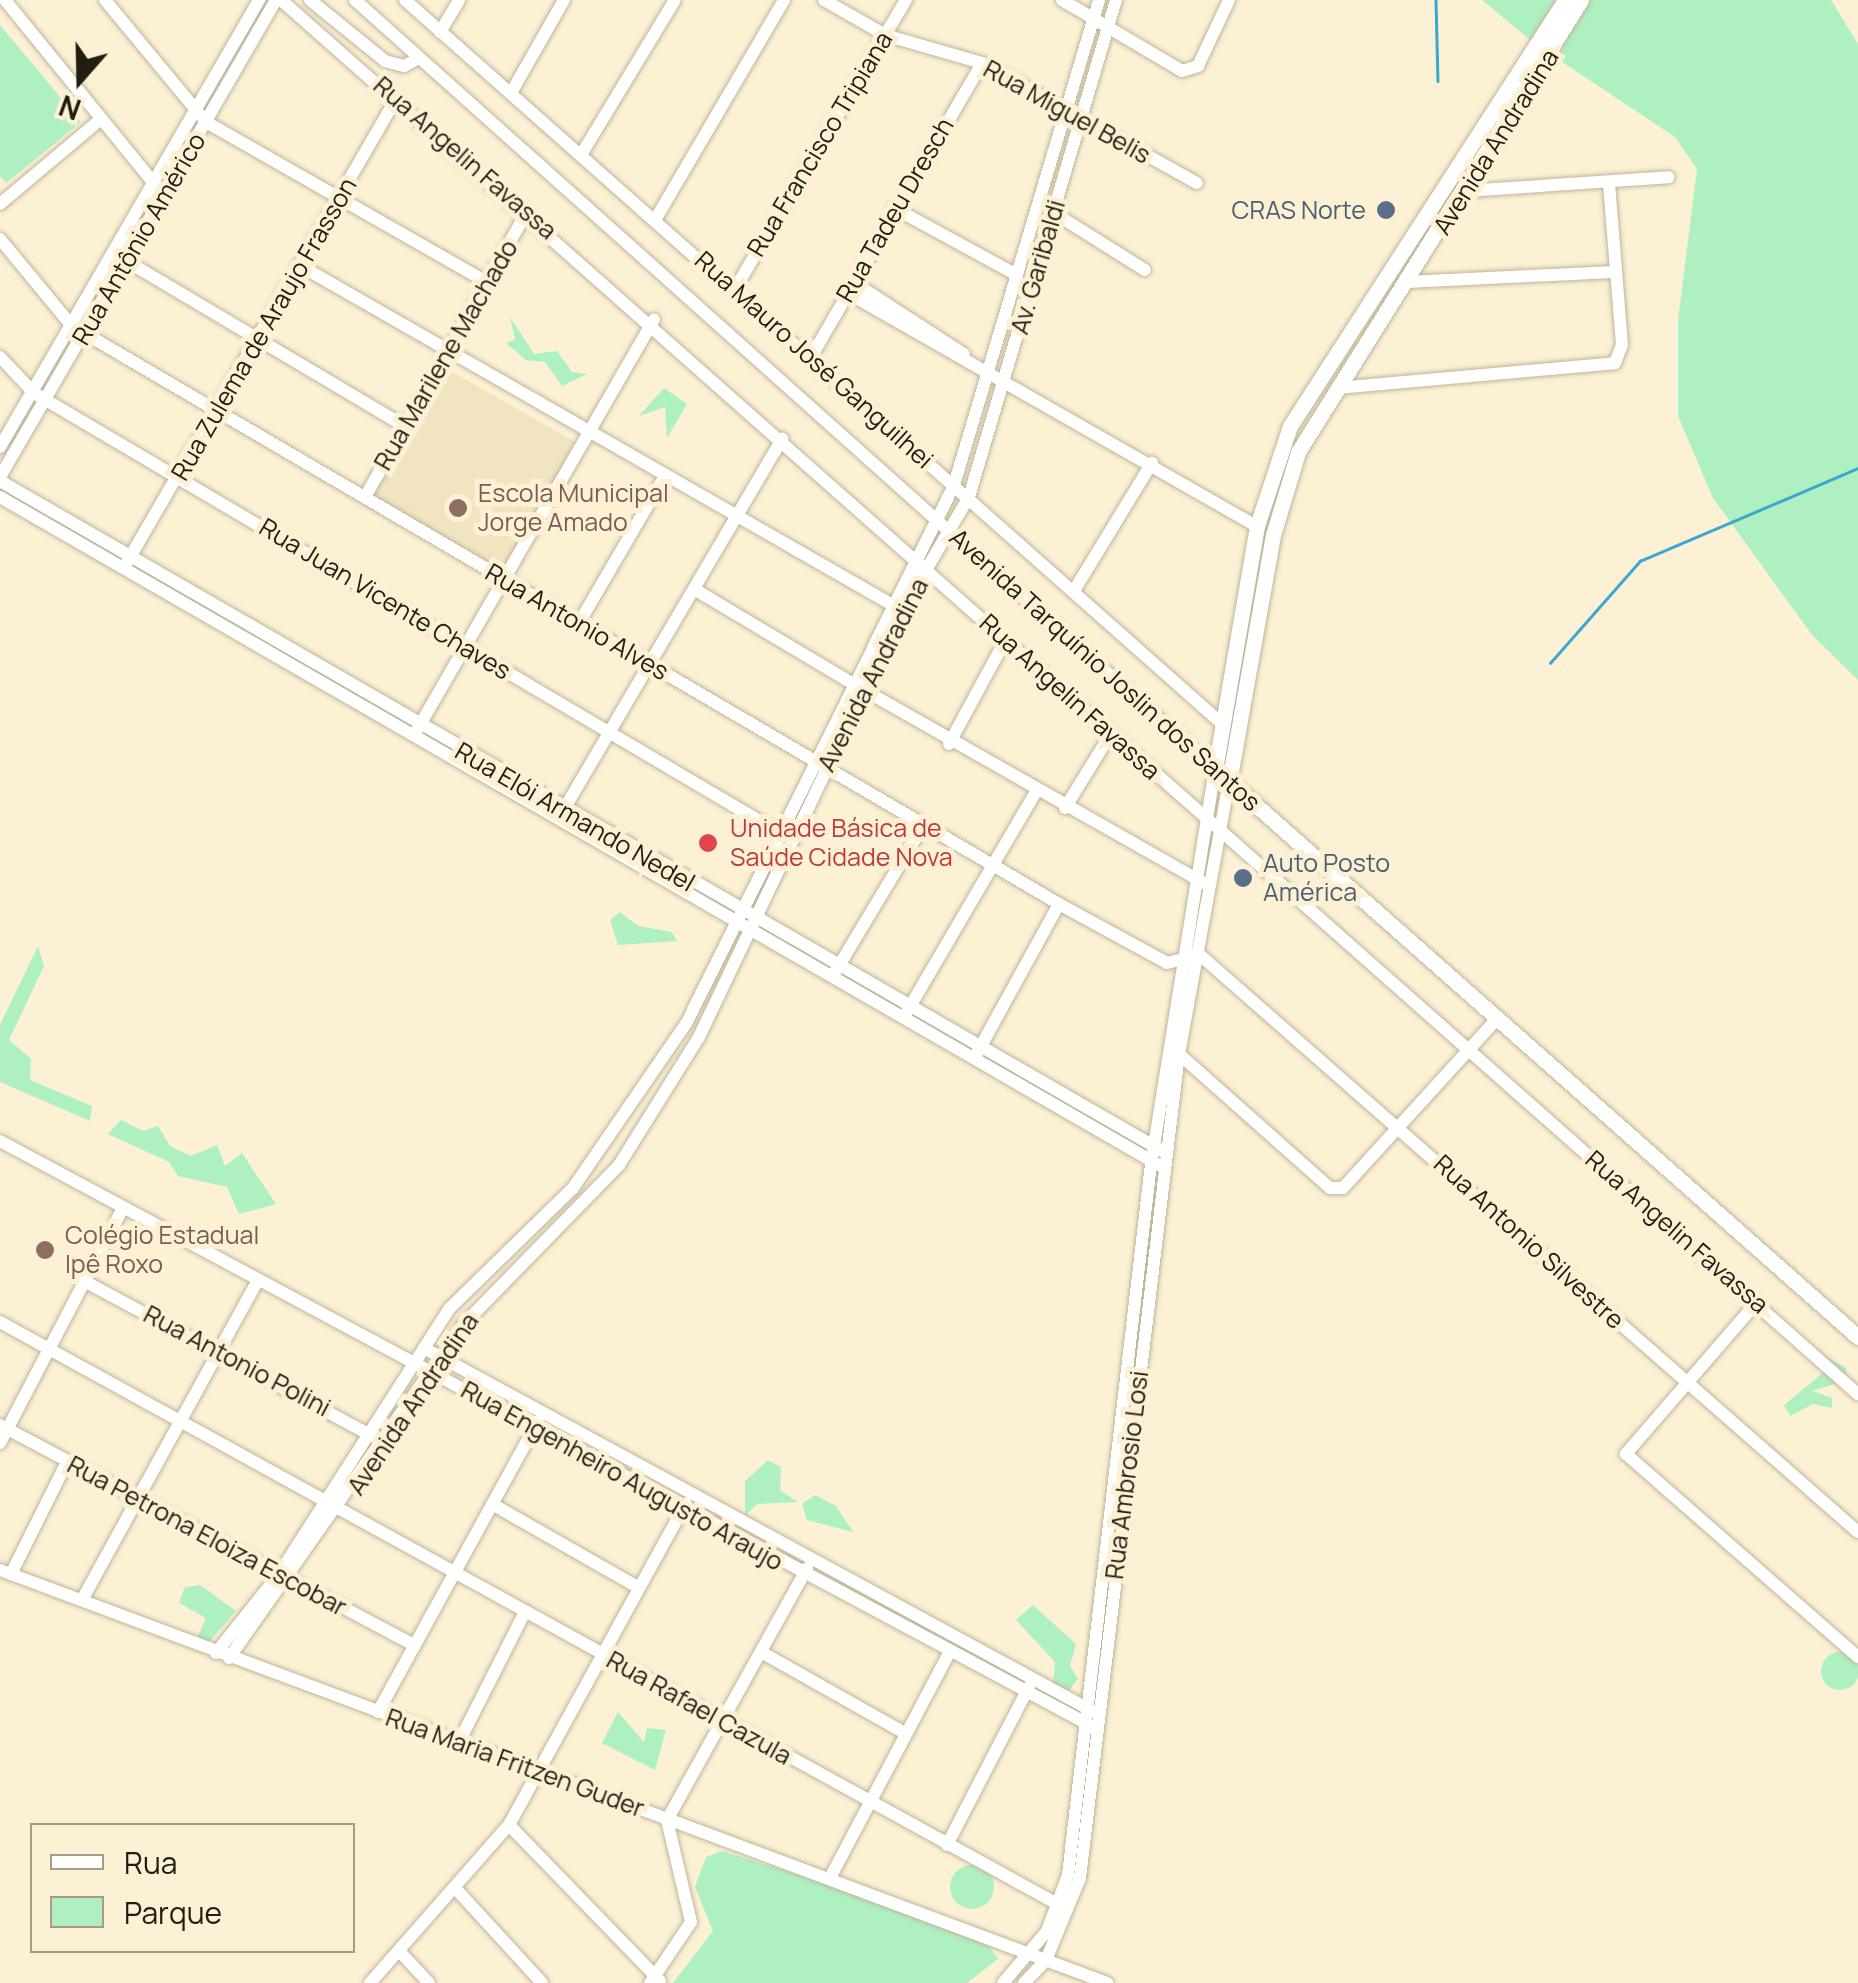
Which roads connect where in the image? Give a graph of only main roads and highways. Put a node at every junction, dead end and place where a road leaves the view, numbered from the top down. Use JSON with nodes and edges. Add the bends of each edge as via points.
{"nodes":[{"id":1,"x":1565,"y":0,"type":"edge"},
{"id":2,"x":1581,"y":0,"type":"edge"},
{"id":3,"x":1442,"y":211,"type":"junction"},
{"id":4,"x":1376,"y":312,"type":"junction"},
{"id":5,"x":1215,"y":769,"type":"joint"},
{"id":6,"x":1229,"y":782,"type":"junction"},
{"id":7,"x":1858,"y":1337,"type":"edge"}],
"edges":[{"from":1,"to":3,"type":"main road","name":"Avenida Andradina"},
{"from":2,"to":3,"type":"main road","name":"Avenida Andradina","via":[[1466,191]]},
{"from":3,"to":4,"type":"main road","name":"Avenida Andradina"},
{"from":3,"to":4,"type":"main road","name":"Avenida Andradina","via":[[1407,282]]},
{"from":4,"to":5,"type":"main road","name":"Avenida Andradina","via":[[1290,426],[1258,522]]},
{"from":4,"to":6,"type":"main road","name":"Avenida Andradina","via":[[1298,452],[1278,518]]},
{"from":5,"to":6,"type":"main road","name":"Avenida Tarquínio Joslin dos Santos"},
{"from":6,"to":7,"type":"main road","name":"Avenida Tarquínio Joslin dos Santos"}]}
